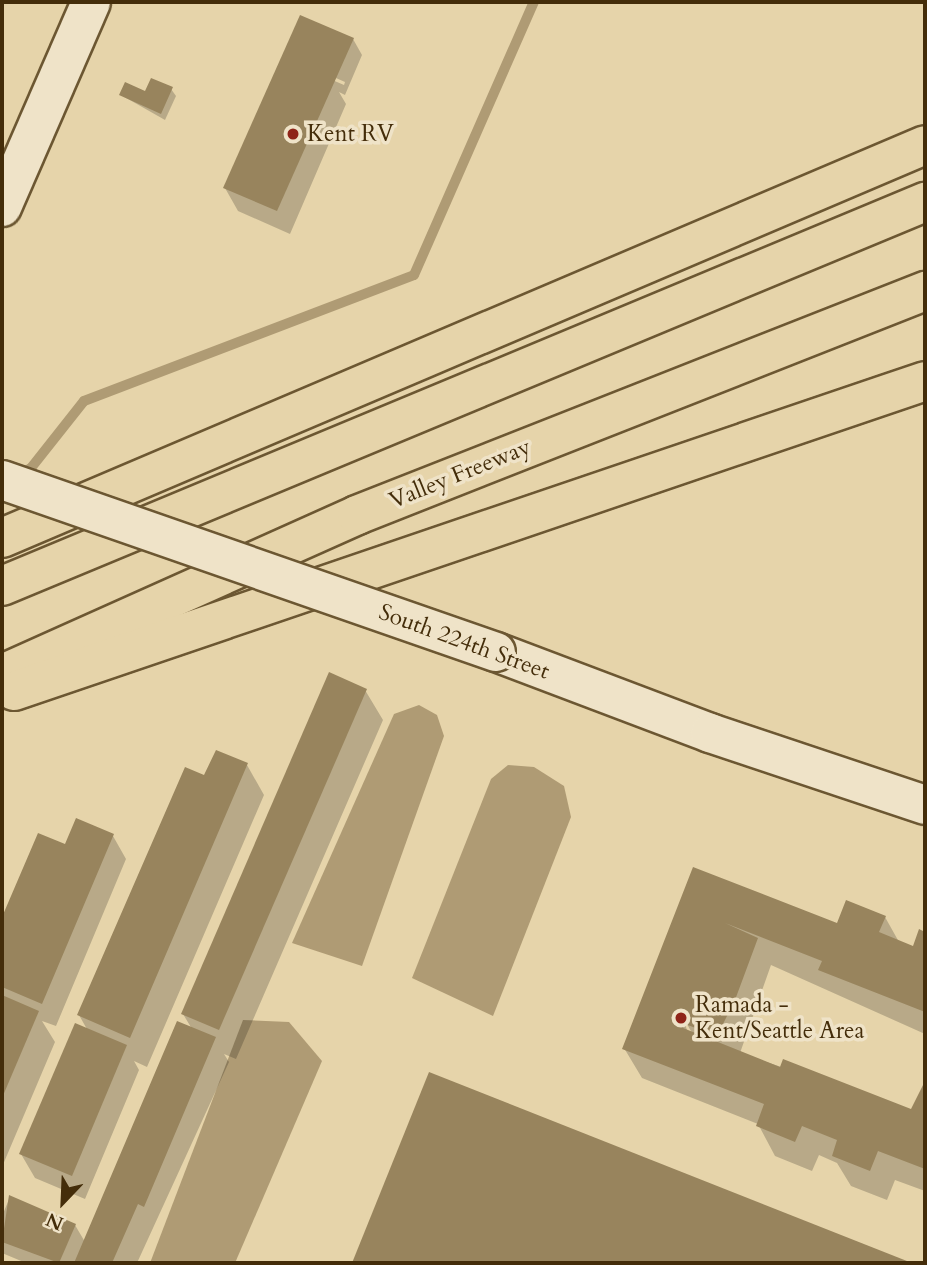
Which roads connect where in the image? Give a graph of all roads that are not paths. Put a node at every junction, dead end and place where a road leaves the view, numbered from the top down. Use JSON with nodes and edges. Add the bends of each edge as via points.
{"nodes":[{"id":1,"x":91,"y":2,"type":"edge"},
{"id":2,"x":925,"y":145,"type":"edge"},
{"id":3,"x":925,"y":202,"type":"edge"},
{"id":4,"x":2,"y":207,"type":"edge"},
{"id":5,"x":925,"y":291,"type":"edge"},
{"id":6,"x":925,"y":381,"type":"edge"},
{"id":7,"x":2,"y":480,"type":"edge"},
{"id":8,"x":2,"y":538,"type":"edge"},
{"id":9,"x":2,"y":586,"type":"edge"},
{"id":10,"x":2,"y":674,"type":"edge"},
{"id":11,"x":2,"y":695,"type":"edge"},
{"id":12,"x":925,"y":805,"type":"edge"}],
"edges":[{"from":1,"to":4,"type":"street"},
{"from":2,"to":8,"type":"highway"},
{"from":3,"to":9,"type":"highway"},
{"from":5,"to":10,"type":"highway","name":"Valley Freeway","via":[[357,515]]},
{"from":6,"to":11,"type":"highway"},
{"from":7,"to":12,"type":"street","name":"South 224th Street","bridge":true}]}
